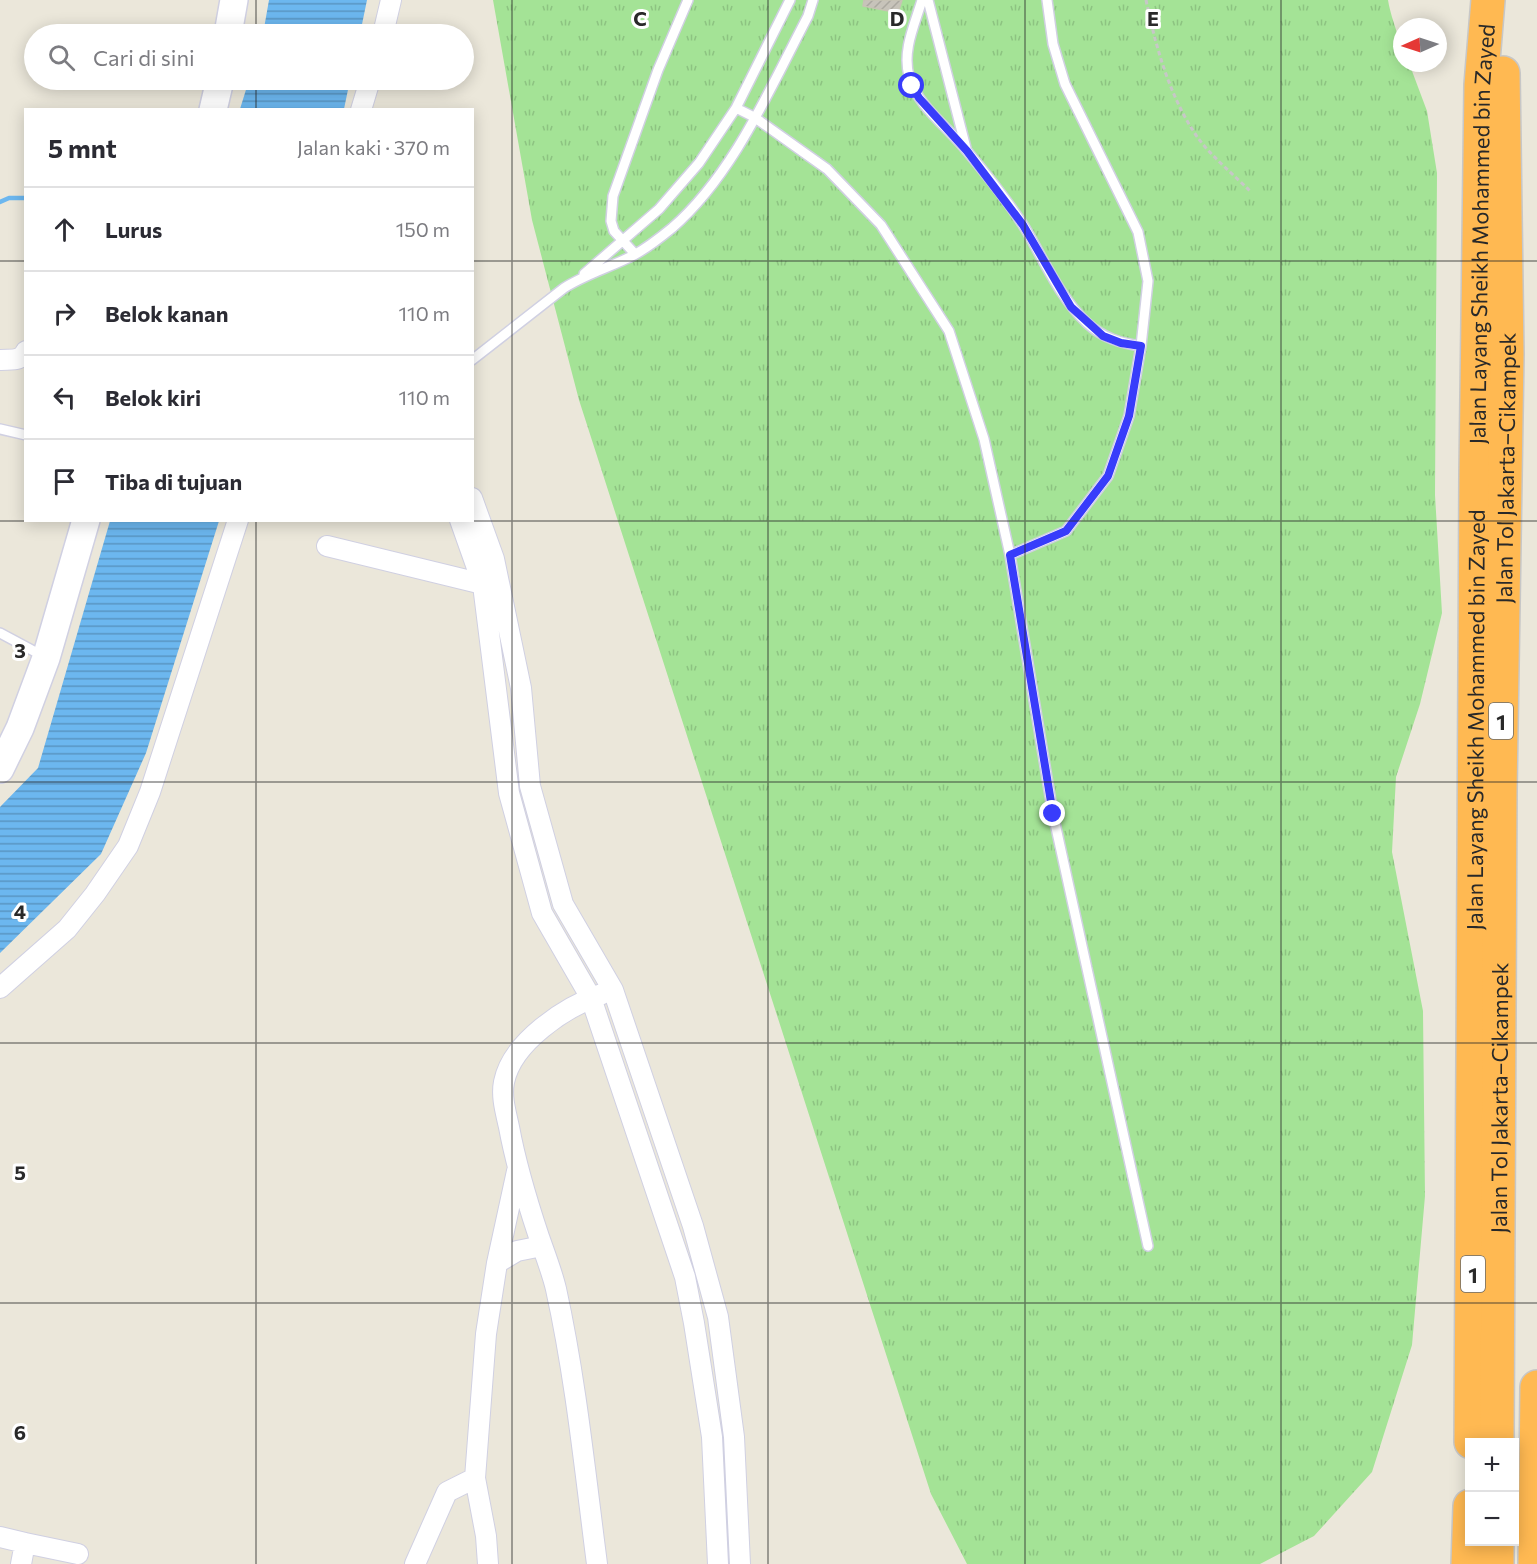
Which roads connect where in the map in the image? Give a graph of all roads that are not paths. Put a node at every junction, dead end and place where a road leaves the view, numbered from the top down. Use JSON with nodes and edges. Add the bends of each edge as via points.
{"nodes":[{"id":1,"x":234,"y":0,"type":"edge"},
{"id":2,"x":391,"y":0,"type":"edge"},
{"id":3,"x":688,"y":0,"type":"edge"},
{"id":4,"x":790,"y":0,"type":"edge"},
{"id":5,"x":813,"y":0,"type":"edge"},
{"id":6,"x":922,"y":0,"type":"edge"},
{"id":7,"x":928,"y":0,"type":"edge"},
{"id":8,"x":1047,"y":0,"type":"edge"},
{"id":9,"x":1488,"y":0,"type":"edge"},
{"id":10,"x":1499,"y":0,"type":"edge"},
{"id":11,"x":230,"y":24,"type":"edge"},
{"id":12,"x":385,"y":24,"type":"edge"},
{"id":13,"x":218,"y":90,"type":"edge"},
{"id":14,"x":367,"y":90,"type":"edge"},
{"id":15,"x":213,"y":108,"type":"edge"},
{"id":16,"x":362,"y":108,"type":"edge"},
{"id":17,"x":736,"y":108,"type":"junction"},
{"id":18,"x":754,"y":117,"type":"junction"},
{"id":19,"x":967,"y":151,"type":"junction"},
{"id":20,"x":621,"y":240,"type":"junction"},
{"id":21,"x":635,"y":254,"type":"junction"},
{"id":22,"x":577,"y":280,"type":"junction"},
{"id":23,"x":1141,"y":346,"type":"junction"},
{"id":24,"x":24,"y":354,"type":"edge"},
{"id":25,"x":475,"y":357,"type":"edge"},
{"id":26,"x":0,"y":360,"type":"edge"},
{"id":27,"x":0,"y":429,"type":"edge"},
{"id":28,"x":24,"y":435,"type":"edge"},
{"id":29,"x":474,"y":504,"type":"edge"},
{"id":30,"x":85,"y":522,"type":"edge"},
{"id":31,"x":236,"y":522,"type":"edge"},
{"id":32,"x":461,"y":522,"type":"edge"},
{"id":33,"x":327,"y":546,"type":"dead end"},
{"id":34,"x":1010,"y":555,"type":"junction"},
{"id":35,"x":492,"y":586,"type":"junction"},
{"id":36,"x":0,"y":633,"type":"edge"},
{"id":37,"x":46,"y":658,"type":"junction"},
{"id":38,"x":0,"y":769,"type":"edge"},
{"id":39,"x":0,"y":988,"type":"edge"},
{"id":40,"x":613,"y":990,"type":"junction"},
{"id":41,"x":591,"y":998,"type":"junction"},
{"id":42,"x":518,"y":1170,"type":"junction"},
{"id":43,"x":542,"y":1246,"type":"junction"},
{"id":44,"x":1148,"y":1246,"type":"dead end"},
{"id":45,"x":497,"y":1263,"type":"junction"},
{"id":46,"x":1537,"y":1387,"type":"edge"},
{"id":47,"x":1471,"y":1438,"type":"edge"},
{"id":48,"x":1497,"y":1438,"type":"edge"},
{"id":49,"x":475,"y":1478,"type":"junction"},
{"id":50,"x":0,"y":1537,"type":"edge"},
{"id":51,"x":25,"y":1543,"type":"junction"},
{"id":52,"x":1469,"y":1546,"type":"edge"},
{"id":53,"x":1497,"y":1546,"type":"edge"},
{"id":54,"x":78,"y":1554,"type":"dead end"},
{"id":55,"x":21,"y":1564,"type":"edge"},
{"id":56,"x":415,"y":1564,"type":"edge"},
{"id":57,"x":489,"y":1564,"type":"edge"},
{"id":58,"x":597,"y":1564,"type":"edge"},
{"id":59,"x":717,"y":1564,"type":"edge"},
{"id":60,"x":740,"y":1564,"type":"edge"},
{"id":61,"x":1468,"y":1564,"type":"edge"},
{"id":62,"x":1497,"y":1564,"type":"edge"},
{"id":63,"x":1535,"y":1564,"type":"edge"}],
"edges":[{"from":1,"to":11,"type":"main road"},
{"from":2,"to":12,"type":"street"},
{"from":3,"to":20,"type":"lane","via":[[658,70],[613,196],[611,221]]},
{"from":4,"to":17,"type":"lane"},
{"from":5,"to":18,"type":"lane"},
{"from":6,"to":19,"type":"lane","via":[[908,47],[909,75],[919,98]]},
{"from":7,"to":19,"type":"lane"},
{"from":8,"to":23,"type":"lane","via":[[1053,44],[1065,84],[1138,232],[1148,281]]},
{"from":9,"to":47,"type":"highway","name":"Jalan Layang Sheikh Mohammed bin Zayed","number":"1","via":[[1481,85],[1476,475]]},
{"from":10,"to":48,"type":"highway","name":"Jalan Tol Jakarta–Cikampek","number":"1","via":[[1507,354]]},
{"from":13,"to":15,"type":"main road"},
{"from":14,"to":16,"type":"street"},
{"from":17,"to":18,"type":"lane"},
{"from":17,"to":20,"type":"lane","via":[[699,163],[659,209]]},
{"from":18,"to":21,"type":"lane","via":[[713,184],[672,228]]},
{"from":18,"to":34,"type":"lane","via":[[827,169],[881,225],[949,332],[984,438]]},
{"from":19,"to":23,"type":"lane","via":[[1023,225],[1071,307],[1103,336]]},
{"from":20,"to":21,"type":"lane"},
{"from":20,"to":22,"type":"lane"},
{"from":21,"to":22,"type":"lane"},
{"from":22,"to":25,"type":"lane"},
{"from":23,"to":34,"type":"lane","via":[[1129,416],[1108,476],[1066,531]]},
{"from":24,"to":26,"type":"street","via":[[19,359]]},
{"from":27,"to":28,"type":"lane"},
{"from":29,"to":35,"type":"street","via":[[494,559]]},
{"from":30,"to":37,"type":"main road"},
{"from":31,"to":39,"type":"street","via":[[150,792],[128,846],[67,929]]},
{"from":32,"to":35,"type":"street"},
{"from":33,"to":35,"type":"street"},
{"from":34,"to":44,"type":"lane","via":[[1053,814]]},
{"from":35,"to":40,"type":"street","via":[[521,688],[530,786],[563,904]]},
{"from":35,"to":41,"type":"street","via":[[509,793],[542,914]]},
{"from":36,"to":37,"type":"lane"},
{"from":37,"to":38,"type":"main road"},
{"from":40,"to":41,"type":"street"},
{"from":40,"to":60,"type":"street","via":[[693,1226],[718,1317],[734,1437]]},
{"from":41,"to":42,"type":"street","via":[[527,1041],[510,1066],[504,1083],[504,1103]]},
{"from":41,"to":59,"type":"street","via":[[685,1277],[712,1437]]},
{"from":42,"to":43,"type":"street"},
{"from":42,"to":45,"type":"street"},
{"from":43,"to":45,"type":"street","via":[[517,1251]]},
{"from":43,"to":58,"type":"street","via":[[555,1287],[577,1408]]},
{"from":45,"to":49,"type":"street","via":[[486,1334]]},
{"from":46,"to":63,"type":"highway"},
{"from":49,"to":56,"type":"street","via":[[447,1492]]},
{"from":49,"to":57,"type":"street"},
{"from":50,"to":51,"type":"street"},
{"from":51,"to":54,"type":"street"},
{"from":51,"to":55,"type":"street"},
{"from":52,"to":61,"type":"highway"},
{"from":53,"to":62,"type":"highway"}]}
